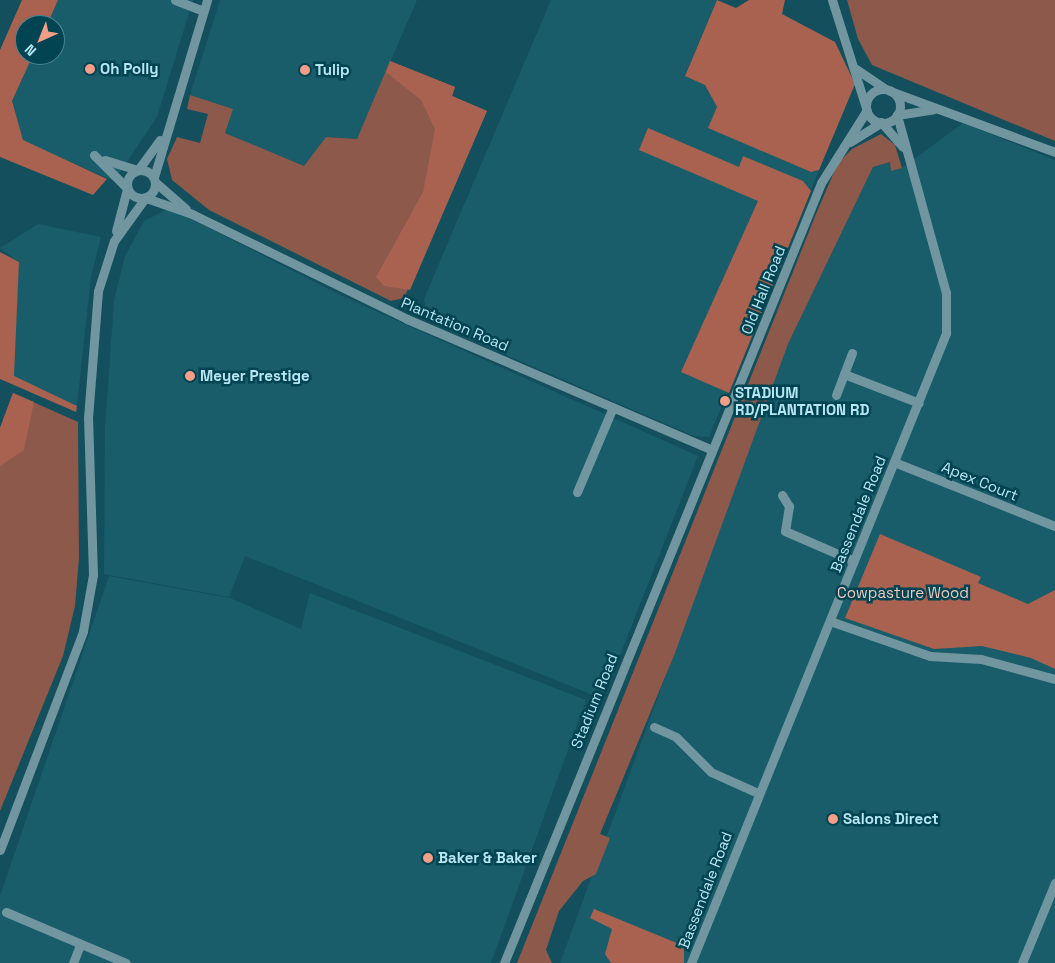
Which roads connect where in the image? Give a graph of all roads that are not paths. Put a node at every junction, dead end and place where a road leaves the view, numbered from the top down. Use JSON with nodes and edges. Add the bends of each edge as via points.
{"nodes":[{"id":1,"x":175,"y":0,"type":"edge"},
{"id":2,"x":207,"y":0,"type":"edge"},
{"id":3,"x":832,"y":0,"type":"edge"},
{"id":4,"x":203,"y":11,"type":"junction"},
{"id":5,"x":852,"y":65,"type":"junction"},
{"id":6,"x":889,"y":91,"type":"junction"},
{"id":7,"x":867,"y":109,"type":"junction"},
{"id":8,"x":944,"y":110,"type":"junction"},
{"id":9,"x":897,"y":115,"type":"junction"},
{"id":10,"x":881,"y":123,"type":"junction"},
{"id":11,"x":165,"y":134,"type":"junction"},
{"id":12,"x":846,"y":144,"type":"junction"},
{"id":13,"x":905,"y":152,"type":"junction"},
{"id":14,"x":1055,"y":152,"type":"edge"},
{"id":15,"x":138,"y":170,"type":"junction"},
{"id":16,"x":155,"y":180,"type":"junction"},
{"id":17,"x":127,"y":189,"type":"junction"},
{"id":18,"x":145,"y":198,"type":"junction"},
{"id":19,"x":192,"y":214,"type":"junction"},
{"id":20,"x":114,"y":241,"type":"junction"},
{"id":21,"x":852,"y":354,"type":"dead end"},
{"id":22,"x":844,"y":374,"type":"junction"},
{"id":23,"x":836,"y":396,"type":"dead end"},
{"id":24,"x":919,"y":403,"type":"junction"},
{"id":25,"x":614,"y":407,"type":"junction"},
{"id":26,"x":712,"y":450,"type":"junction"},
{"id":27,"x":894,"y":462,"type":"junction"},
{"id":28,"x":577,"y":492,"type":"dead end"},
{"id":29,"x":782,"y":495,"type":"dead end"},
{"id":30,"x":1055,"y":526,"type":"edge"},
{"id":31,"x":854,"y":561,"type":"junction"},
{"id":32,"x":830,"y":621,"type":"junction"},
{"id":33,"x":1055,"y":679,"type":"edge"},
{"id":34,"x":654,"y":727,"type":"dead end"},
{"id":35,"x":758,"y":793,"type":"junction"},
{"id":36,"x":0,"y":850,"type":"edge"},
{"id":37,"x":1055,"y":883,"type":"edge"},
{"id":38,"x":6,"y":912,"type":"dead end"},
{"id":39,"x":80,"y":945,"type":"junction"},
{"id":40,"x":73,"y":963,"type":"edge"},
{"id":41,"x":126,"y":963,"type":"edge"},
{"id":42,"x":504,"y":963,"type":"edge"},
{"id":43,"x":692,"y":963,"type":"edge"},
{"id":44,"x":1022,"y":963,"type":"edge"}],
"edges":[{"from":1,"to":4,"type":"street"},
{"from":2,"to":4,"type":"street"},
{"from":3,"to":5,"type":"street"},
{"from":4,"to":11,"type":"street"},
{"from":5,"to":6,"type":"street"},
{"from":5,"to":7,"type":"street"},
{"from":6,"to":7,"type":"street","via":[[872,93]]},
{"from":6,"to":8,"type":"street"},
{"from":6,"to":9,"type":"street","via":[[900,104]]},
{"from":7,"to":10,"type":"street"},
{"from":7,"to":12,"type":"street","name":"Old Hall Road"},
{"from":8,"to":9,"type":"street"},
{"from":8,"to":14,"type":"street"},
{"from":9,"to":10,"type":"street"},
{"from":9,"to":13,"type":"street","name":"Bassendale Road"},
{"from":10,"to":12,"type":"street","name":"Old Hall Road"},
{"from":10,"to":13,"type":"street","name":"Bassendale Road"},
{"from":11,"to":15,"type":"street"},
{"from":11,"to":16,"type":"street"},
{"from":12,"to":26,"type":"street","name":"Old Hall Road","via":[[821,183]]},
{"from":13,"to":24,"type":"street","name":"Bassendale Road","via":[[946,293],[946,333]]},
{"from":15,"to":16,"type":"street"},
{"from":15,"to":17,"type":"street","via":[[127,179]]},
{"from":15,"to":17,"type":"street","via":[[99,157]]},
{"from":16,"to":18,"type":"street"},
{"from":16,"to":19,"type":"street","name":"Plantation Road"},
{"from":17,"to":18,"type":"street","via":[[132,196]]},
{"from":17,"to":20,"type":"street"},
{"from":18,"to":19,"type":"street","name":"Plantation Road"},
{"from":18,"to":20,"type":"street"},
{"from":19,"to":25,"type":"street","name":"Plantation Road","via":[[407,319]]},
{"from":20,"to":36,"type":"street","via":[[98,291],[93,332],[88,418],[93,575],[83,631]]},
{"from":21,"to":22,"type":"street"},
{"from":22,"to":23,"type":"street"},
{"from":22,"to":24,"type":"street"},
{"from":24,"to":27,"type":"street","name":"Bassendale Road"},
{"from":25,"to":26,"type":"street","name":"Plantation Road"},
{"from":25,"to":28,"type":"street"},
{"from":26,"to":42,"type":"street","name":"Stadium Road"},
{"from":27,"to":30,"type":"street","name":"Apex Court"},
{"from":27,"to":31,"type":"street","name":"Bassendale Road"},
{"from":29,"to":31,"type":"street","via":[[790,506],[785,531]]},
{"from":31,"to":32,"type":"street","name":"Bassendale Road"},
{"from":32,"to":33,"type":"street","via":[[930,656],[981,659]]},
{"from":32,"to":35,"type":"street","name":"Bassendale Road"},
{"from":34,"to":35,"type":"street","via":[[676,737],[711,772]]},
{"from":35,"to":43,"type":"street","name":"Bassendale Road"},
{"from":37,"to":44,"type":"street"},
{"from":38,"to":39,"type":"street"},
{"from":39,"to":40,"type":"street"},
{"from":39,"to":41,"type":"street"}]}
